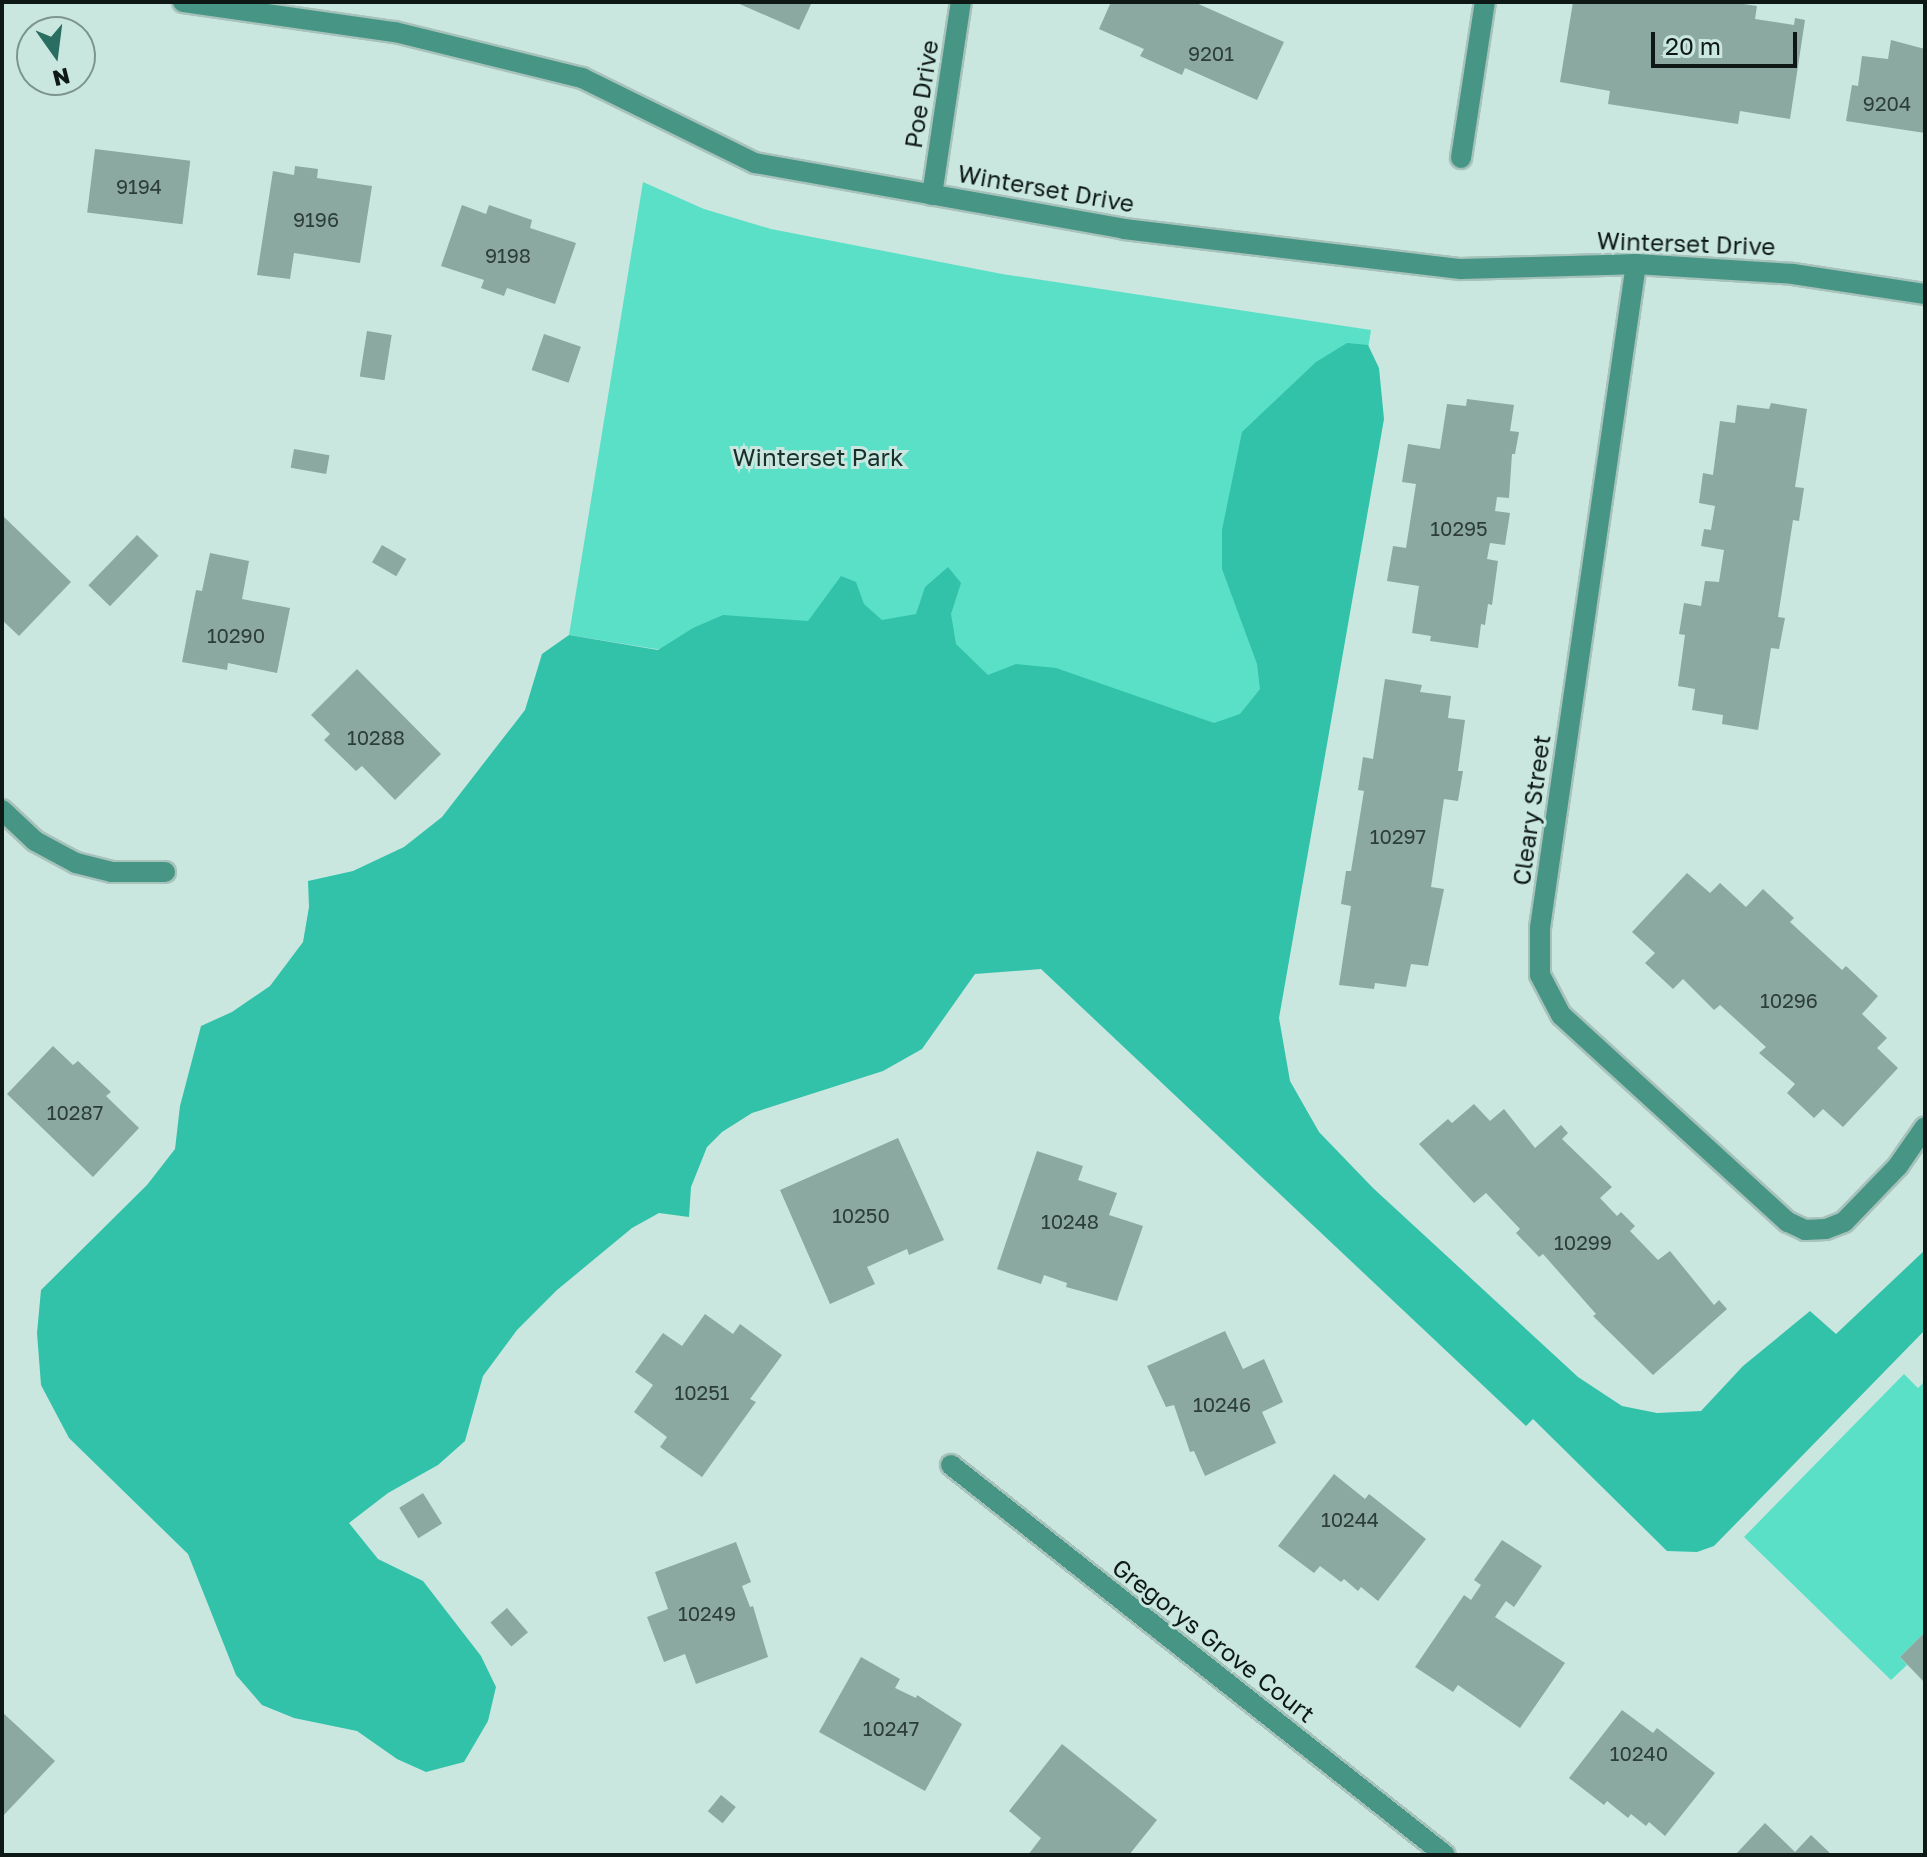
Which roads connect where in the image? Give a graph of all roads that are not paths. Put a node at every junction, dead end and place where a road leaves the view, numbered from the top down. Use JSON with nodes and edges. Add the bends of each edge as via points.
{"nodes":[{"id":1,"x":183,"y":2,"type":"edge"},
{"id":2,"x":961,"y":2,"type":"edge"},
{"id":3,"x":1485,"y":2,"type":"edge"},
{"id":4,"x":1461,"y":158,"type":"dead end"},
{"id":5,"x":932,"y":195,"type":"junction"},
{"id":6,"x":1636,"y":264,"type":"junction"},
{"id":7,"x":1925,"y":294,"type":"edge"},
{"id":8,"x":2,"y":810,"type":"edge"},
{"id":9,"x":165,"y":872,"type":"dead end"},
{"id":10,"x":1925,"y":1127,"type":"edge"},
{"id":11,"x":951,"y":1465,"type":"dead end"},
{"id":12,"x":1445,"y":1855,"type":"edge"}],
"edges":[{"from":1,"to":5,"type":"street","name":"Winterset Drive","via":[[395,32],[582,78],[755,163]]},
{"from":2,"to":5,"type":"street","name":"Poe Drive"},
{"from":3,"to":4,"type":"street"},
{"from":5,"to":6,"type":"street","name":"Winterset Drive","via":[[1124,229],[1446,268]]},
{"from":6,"to":7,"type":"street","name":"Winterset Drive","via":[[1793,274]]},
{"from":6,"to":10,"type":"street","name":"Cleary Street","via":[[1540,928],[1540,975],[1561,1015],[1788,1222],[1805,1230],[1844,1222],[1866,1203]]},
{"from":8,"to":9,"type":"street","via":[[35,841],[76,863],[111,872]]},
{"from":11,"to":12,"type":"street","name":"Gregorys Grove Court"}]}
